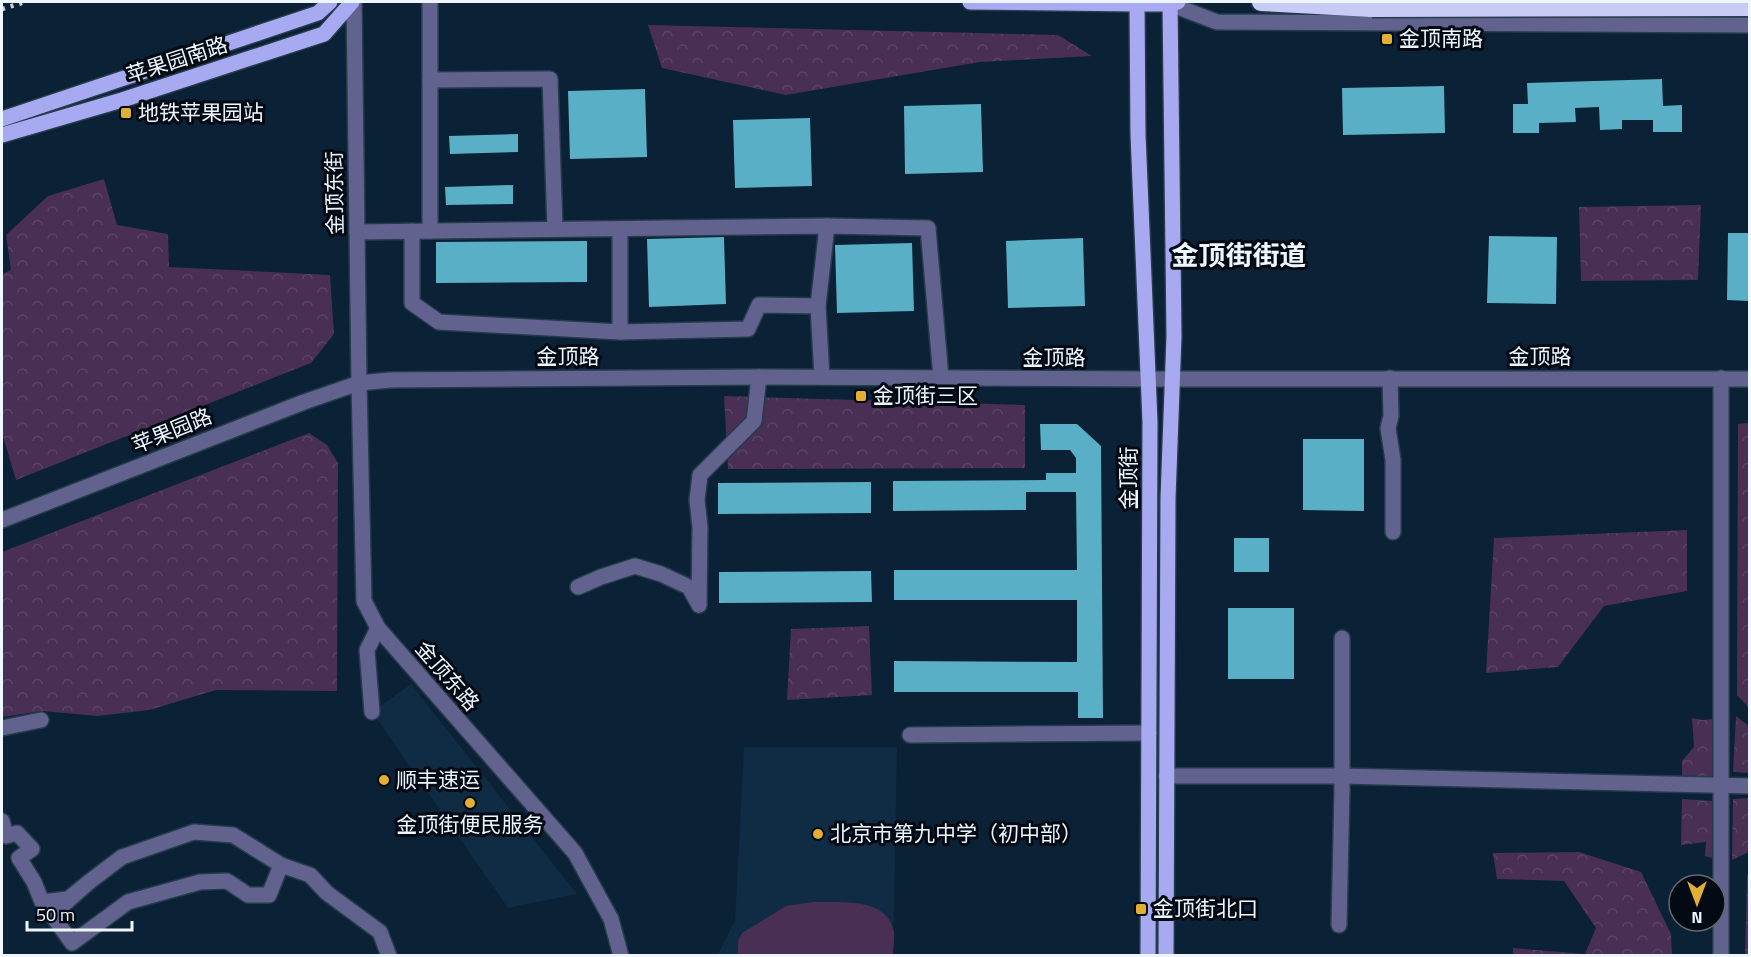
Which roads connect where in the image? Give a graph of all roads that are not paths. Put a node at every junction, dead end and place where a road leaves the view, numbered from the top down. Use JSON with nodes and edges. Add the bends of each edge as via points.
{"nodes":[{"id":1,"x":330,"y":2,"type":"edge"},
{"id":2,"x":353,"y":2,"type":"edge"},
{"id":3,"x":430,"y":2,"type":"edge"},
{"id":4,"x":970,"y":2,"type":"edge"},
{"id":5,"x":1070,"y":2,"type":"edge"},
{"id":6,"x":1173,"y":2,"type":"edge"},
{"id":7,"x":1261,"y":2,"type":"edge"},
{"id":8,"x":1419,"y":2,"type":"edge"},
{"id":9,"x":1648,"y":2,"type":"edge"},
{"id":10,"x":1137,"y":3,"type":"edge"},
{"id":11,"x":1749,"y":7,"type":"edge"},
{"id":12,"x":1394,"y":23,"type":"junction"},
{"id":13,"x":1749,"y":25,"type":"edge"},
{"id":14,"x":1681,"y":26,"type":"junction"},
{"id":15,"x":430,"y":80,"type":"junction"},
{"id":16,"x":2,"y":119,"type":"edge"},
{"id":17,"x":2,"y":135,"type":"edge"},
{"id":18,"x":827,"y":226,"type":"junction"},
{"id":19,"x":555,"y":229,"type":"junction"},
{"id":20,"x":620,"y":229,"type":"junction"},
{"id":21,"x":412,"y":231,"type":"junction"},
{"id":22,"x":430,"y":231,"type":"junction"},
{"id":23,"x":357,"y":232,"type":"junction"},
{"id":24,"x":818,"y":306,"type":"junction"},
{"id":25,"x":620,"y":332,"type":"junction"},
{"id":26,"x":759,"y":377,"type":"junction"},
{"id":27,"x":822,"y":377,"type":"junction"},
{"id":28,"x":941,"y":378,"type":"junction"},
{"id":29,"x":1390,"y":378,"type":"junction"},
{"id":30,"x":1721,"y":378,"type":"junction"},
{"id":31,"x":1148,"y":379,"type":"junction"},
{"id":32,"x":1172,"y":379,"type":"junction"},
{"id":33,"x":1749,"y":379,"type":"edge"},
{"id":34,"x":359,"y":383,"type":"junction"},
{"id":35,"x":2,"y":520,"type":"edge"},
{"id":36,"x":1393,"y":532,"type":"dead end"},
{"id":37,"x":578,"y":587,"type":"dead end"},
{"id":38,"x":378,"y":628,"type":"junction"},
{"id":39,"x":1342,"y":638,"type":"dead end"},
{"id":40,"x":372,"y":712,"type":"dead end"},
{"id":41,"x":41,"y":720,"type":"dead end"},
{"id":42,"x":2,"y":728,"type":"edge"},
{"id":43,"x":1149,"y":733,"type":"junction"},
{"id":44,"x":910,"y":735,"type":"dead end"},
{"id":45,"x":1166,"y":776,"type":"junction"},
{"id":46,"x":1342,"y":776,"type":"junction"},
{"id":47,"x":1721,"y":786,"type":"junction"},
{"id":48,"x":1749,"y":786,"type":"edge"},
{"id":49,"x":2,"y":821,"type":"edge"},
{"id":50,"x":281,"y":865,"type":"junction"},
{"id":51,"x":89,"y":882,"type":"junction"},
{"id":52,"x":1339,"y":925,"type":"dead end"},
{"id":53,"x":388,"y":956,"type":"edge"},
{"id":54,"x":621,"y":956,"type":"edge"},
{"id":55,"x":1148,"y":956,"type":"edge"},
{"id":56,"x":1166,"y":956,"type":"edge"},
{"id":57,"x":1721,"y":956,"type":"edge"}],
"edges":[{"from":1,"to":16,"type":"main road","name":"苹果园南路","via":[[318,13]]},
{"from":2,"to":17,"type":"main road","name":"苹果园南路","via":[[324,34]]},
{"from":2,"to":23,"type":"street","name":"金顶东街"},
{"from":3,"to":15,"type":"street"},
{"from":4,"to":5,"type":"main road"},
{"from":5,"to":10,"type":"main road"},
{"from":6,"to":10,"type":"main road"},
{"from":6,"to":12,"type":"street","via":[[1217,22]]},
{"from":6,"to":32,"type":"main road","name":"金顶街"},
{"from":7,"to":11,"type":"highway","bridge":true,"via":[[1372,8]]},
{"from":8,"to":12,"type":"street"},
{"from":9,"to":14,"type":"street"},
{"from":10,"to":31,"type":"main road","name":"金顶街"},
{"from":12,"to":14,"type":"street"},
{"from":13,"to":14,"type":"street"},
{"from":15,"to":19,"type":"street","via":[[550,79]]},
{"from":15,"to":22,"type":"street"},
{"from":18,"to":20,"type":"street"},
{"from":18,"to":24,"type":"street"},
{"from":18,"to":28,"type":"street","via":[[928,228]]},
{"from":19,"to":20,"type":"street"},
{"from":19,"to":22,"type":"street"},
{"from":20,"to":25,"type":"street"},
{"from":21,"to":22,"type":"street"},
{"from":21,"to":23,"type":"street"},
{"from":21,"to":25,"type":"street","via":[[412,303],[439,322]]},
{"from":23,"to":34,"type":"street","name":"金顶东街"},
{"from":24,"to":25,"type":"street","via":[[759,305],[748,329]]},
{"from":24,"to":27,"type":"street"},
{"from":26,"to":27,"type":"street","name":"金顶路"},
{"from":26,"to":34,"type":"street","name":"金顶路"},
{"from":26,"to":37,"type":"street","via":[[754,421],[700,475],[699,605],[689,587],[635,566]]},
{"from":27,"to":28,"type":"street","name":"金顶路"},
{"from":28,"to":31,"type":"street","name":"金顶路"},
{"from":29,"to":30,"type":"street","name":"金顶路"},
{"from":29,"to":32,"type":"street","name":"金顶路"},
{"from":29,"to":36,"type":"street"},
{"from":30,"to":33,"type":"street","name":"金顶路"},
{"from":30,"to":47,"type":"street"},
{"from":31,"to":32,"type":"street","name":"金顶路"},
{"from":31,"to":43,"type":"main road","name":"金顶街"},
{"from":32,"to":45,"type":"main road","name":"金顶街"},
{"from":34,"to":35,"type":"street","name":"苹果园路"},
{"from":34,"to":38,"type":"street","name":"金顶东路","via":[[364,601]]},
{"from":38,"to":40,"type":"street","via":[[367,650]]},
{"from":38,"to":54,"type":"street","name":"金顶东路","via":[[574,853],[611,920]]},
{"from":39,"to":46,"type":"street"},
{"from":41,"to":42,"type":"street"},
{"from":43,"to":44,"type":"street"},
{"from":43,"to":55,"type":"main road","name":"金顶街"},
{"from":45,"to":46,"type":"street"},
{"from":45,"to":56,"type":"main road","name":"金顶街"},
{"from":46,"to":47,"type":"street"},
{"from":46,"to":52,"type":"street"},
{"from":47,"to":48,"type":"street"},
{"from":47,"to":57,"type":"street"},
{"from":49,"to":51,"type":"street","via":[[6,836],[17,832],[32,849],[19,858],[42,902],[68,899]]},
{"from":50,"to":51,"type":"street","via":[[233,835],[194,832],[122,857]]},
{"from":50,"to":51,"type":"street","via":[[269,895],[248,896],[227,881],[200,882],[128,902],[72,943],[52,915]]},
{"from":50,"to":53,"type":"street","via":[[310,874],[327,893],[380,932]]}]}
